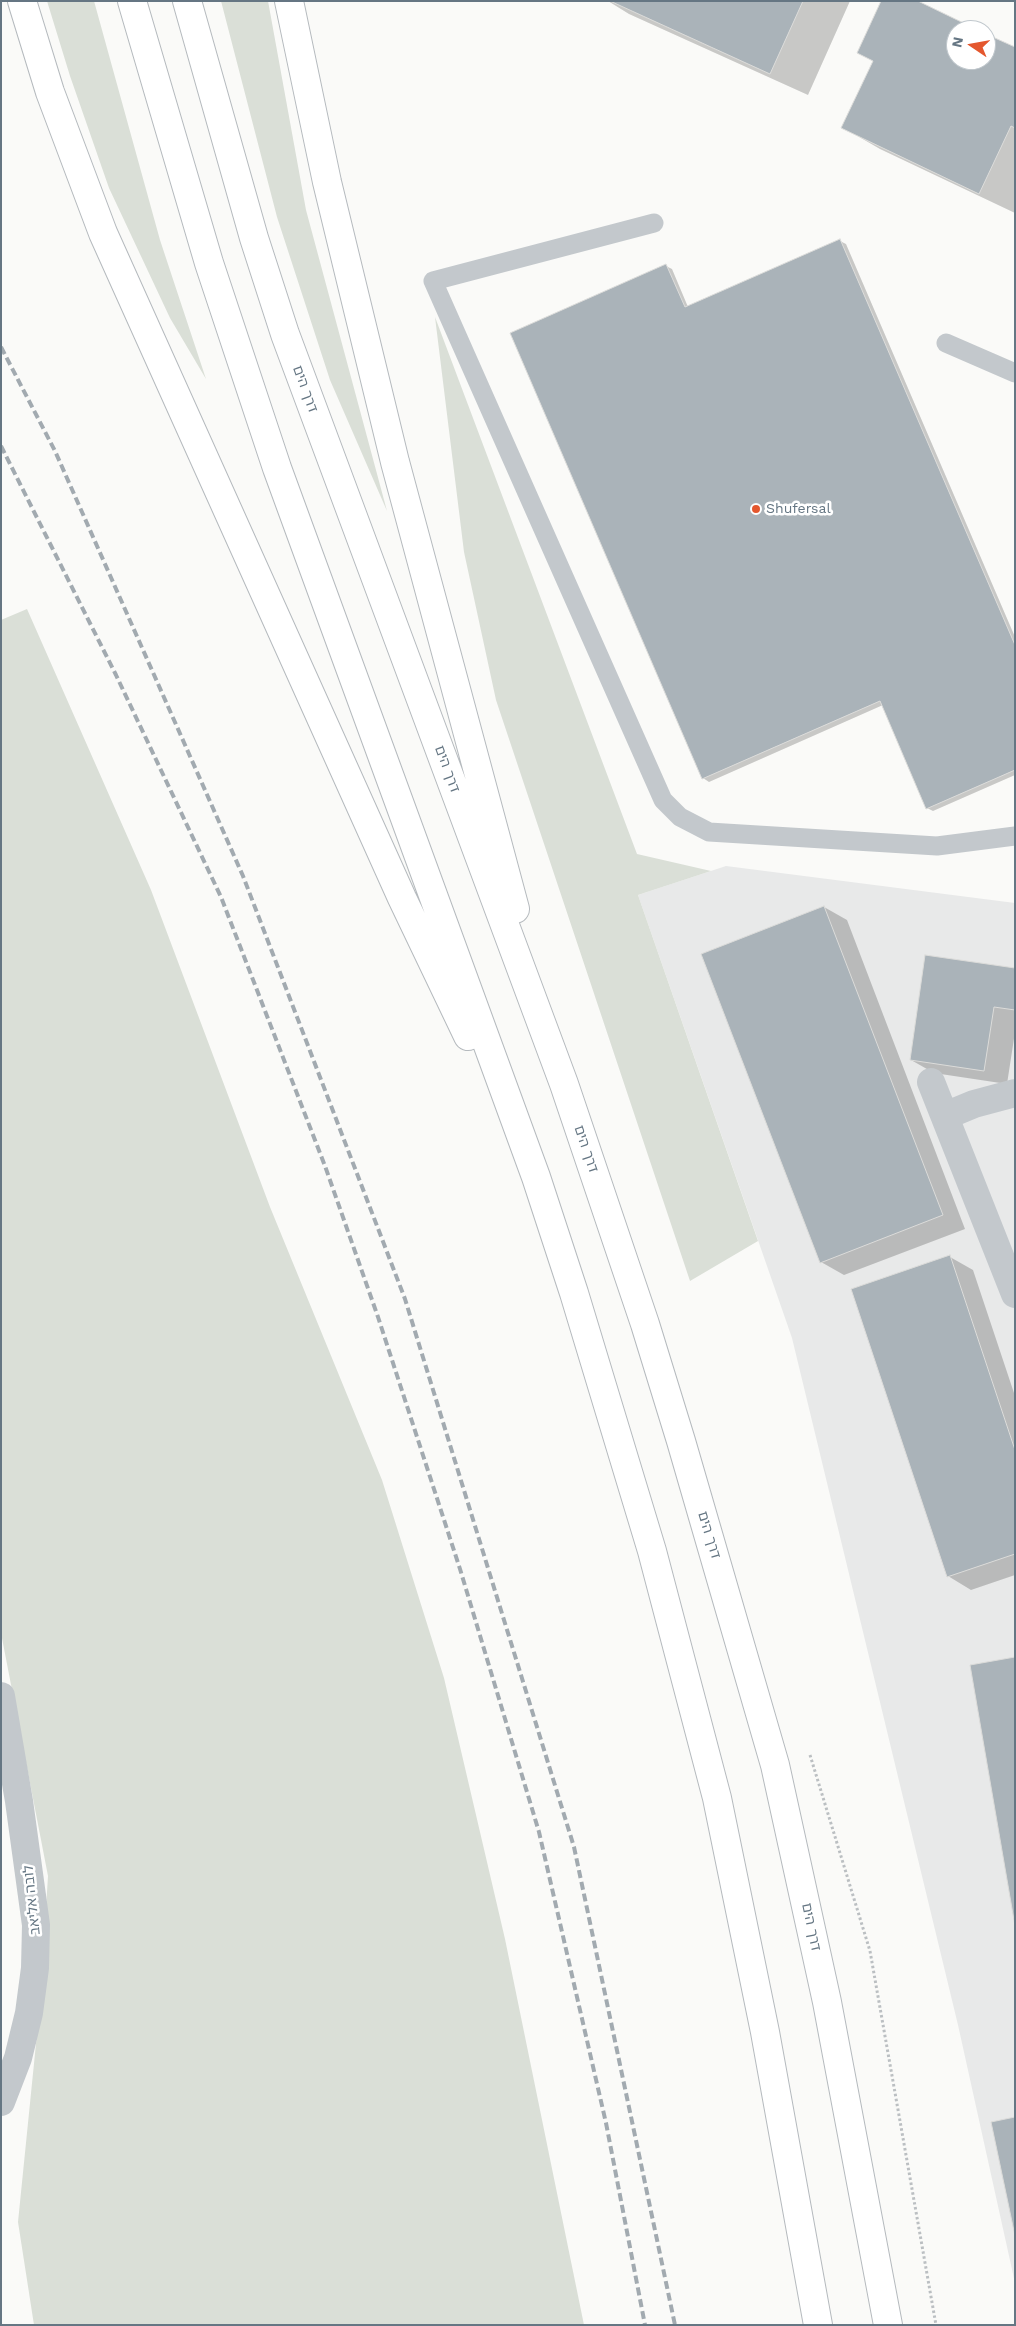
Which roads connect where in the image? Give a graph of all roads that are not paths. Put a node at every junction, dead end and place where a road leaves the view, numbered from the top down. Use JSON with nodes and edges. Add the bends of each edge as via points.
{"nodes":[{"id":1,"x":22,"y":1,"type":"edge"},
{"id":2,"x":132,"y":1,"type":"edge"},
{"id":3,"x":188,"y":1,"type":"edge"},
{"id":4,"x":289,"y":1,"type":"edge"},
{"id":5,"x":654,"y":222,"type":"dead end"},
{"id":6,"x":946,"y":343,"type":"dead end"},
{"id":7,"x":1015,"y":373,"type":"edge"},
{"id":8,"x":1015,"y":836,"type":"edge"},
{"id":9,"x":931,"y":1082,"type":"dead end"},
{"id":10,"x":564,"y":1084,"type":"junction"},
{"id":11,"x":1015,"y":1093,"type":"edge"},
{"id":12,"x":945,"y":1116,"type":"junction"},
{"id":13,"x":536,"y":1177,"type":"junction"},
{"id":14,"x":1015,"y":1294,"type":"edge"},
{"id":15,"x":1,"y":1696,"type":"edge"},
{"id":16,"x":1,"y":2102,"type":"edge"},
{"id":17,"x":818,"y":2325,"type":"edge"},
{"id":18,"x":888,"y":2325,"type":"edge"}],
"edges":[{"from":1,"to":13,"type":"main road","via":[[50,92],[103,233],[402,898]]},
{"from":2,"to":13,"type":"main road","via":[[208,263],[277,468]]},
{"from":3,"to":10,"type":"main road","name":"דרך הים","via":[[246,210],[285,334]]},
{"from":4,"to":10,"type":"main road","via":[[394,462]]},
{"from":5,"to":8,"type":"lane","via":[[433,281],[663,800],[680,817],[709,832],[937,846]]},
{"from":6,"to":7,"type":"lane"},
{"from":9,"to":12,"type":"street"},
{"from":10,"to":18,"type":"main road","name":"דרך הים","via":[[645,1324],[775,1764],[827,2002]]},
{"from":11,"to":12,"type":"street"},
{"from":12,"to":14,"type":"street"},
{"from":13,"to":17,"type":"main road","via":[[652,1551],[717,1798],[763,2023]]},
{"from":15,"to":16,"type":"street","name":"לובה אליאב","via":[[20,1801],[36,1925],[29,2013],[18,2058]]}]}
